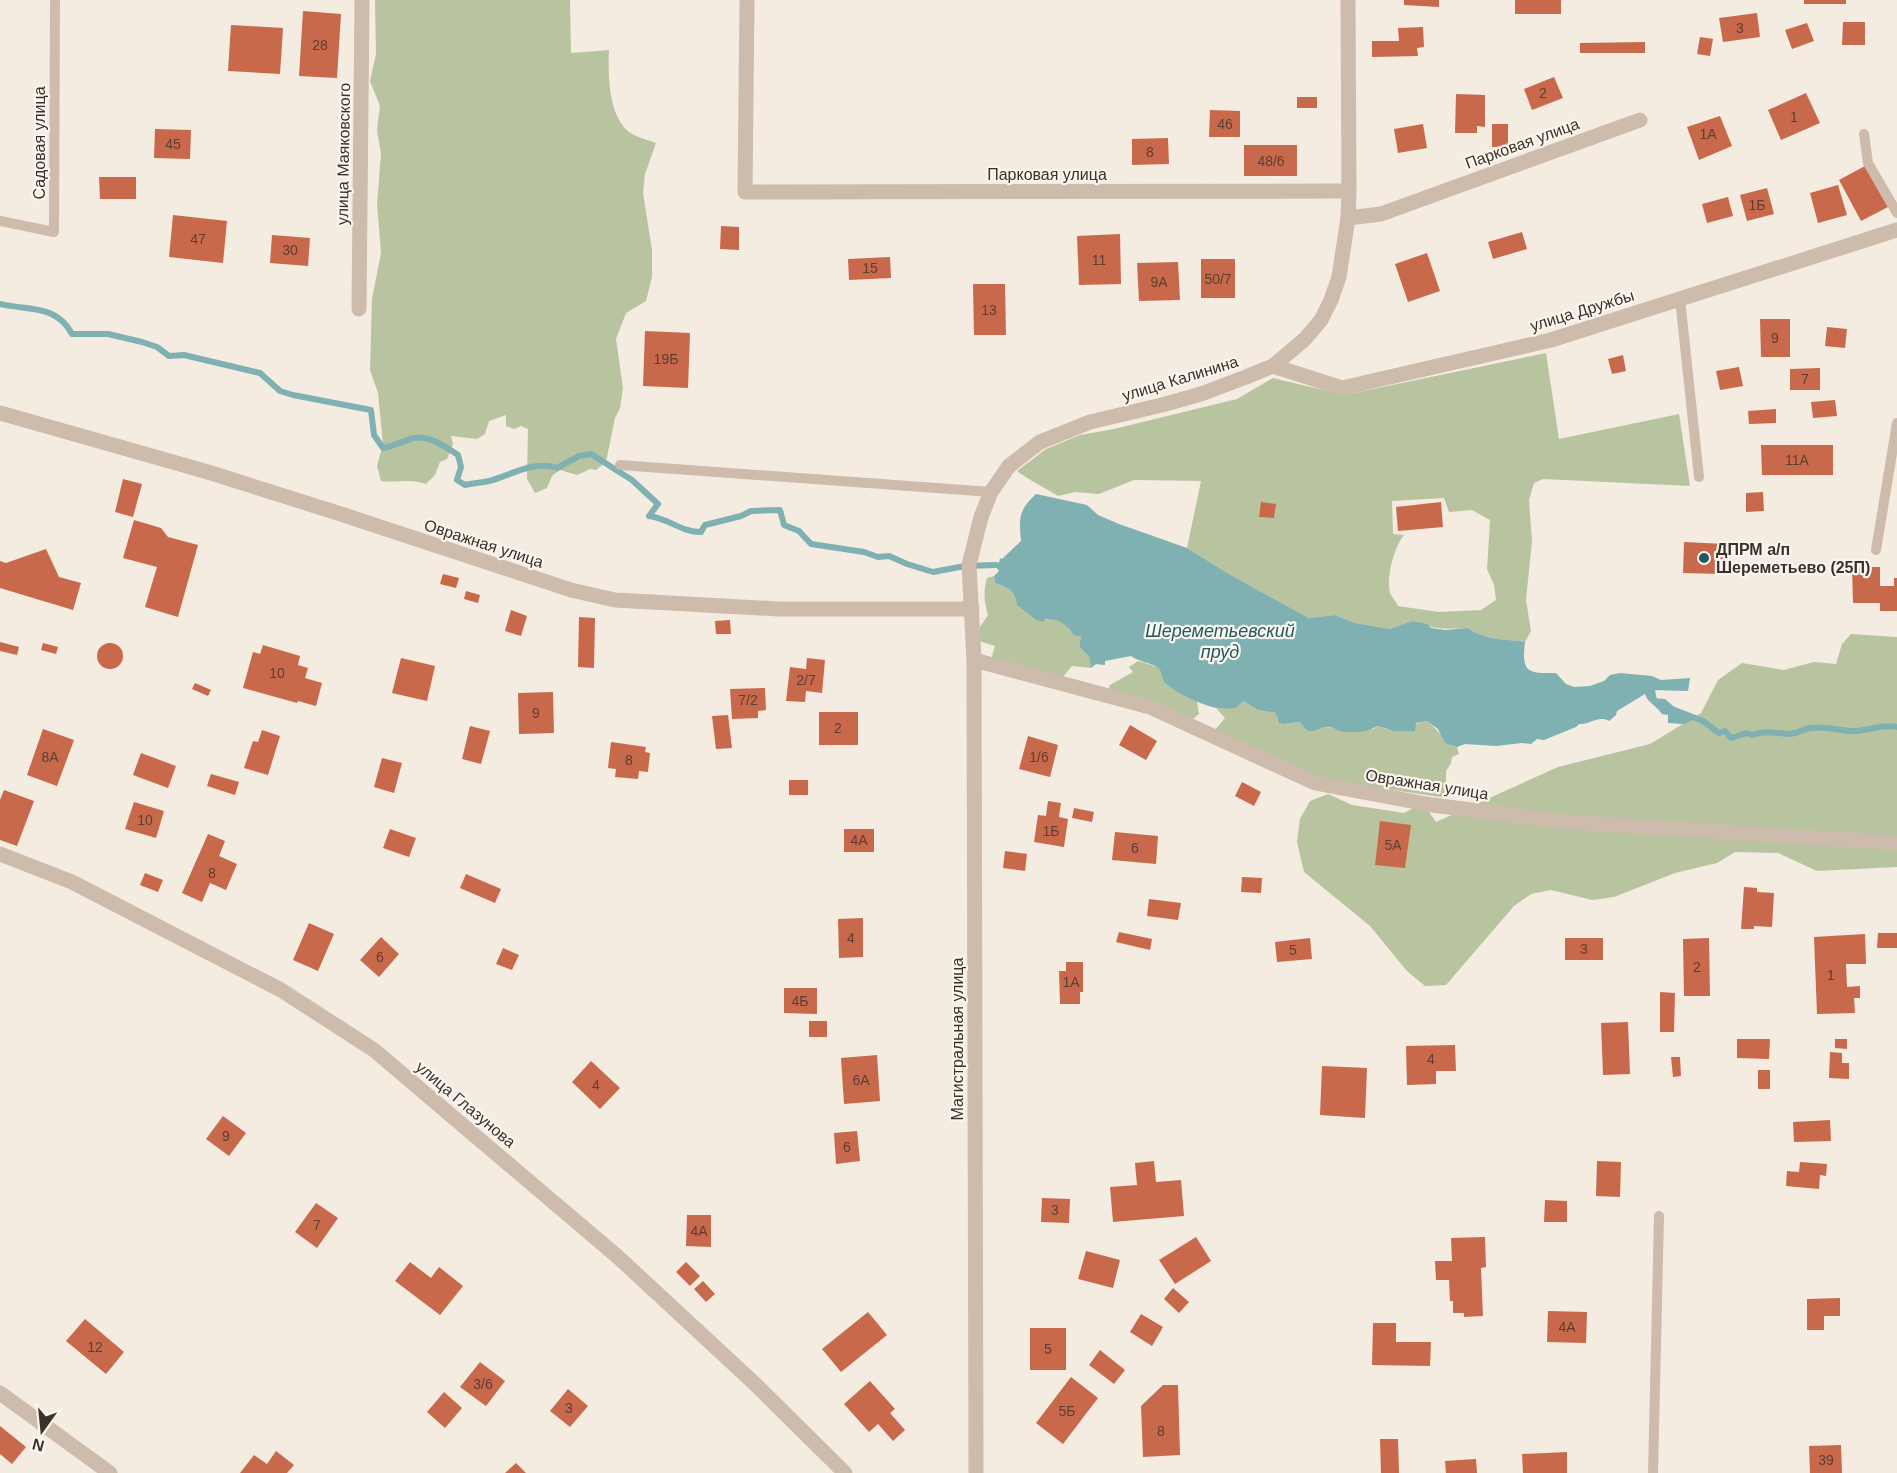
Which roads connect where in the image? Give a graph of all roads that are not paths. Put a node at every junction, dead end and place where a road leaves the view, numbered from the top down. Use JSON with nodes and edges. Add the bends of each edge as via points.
{"nodes":[{"id":1,"x":55,"y":0,"type":"edge"},
{"id":2,"x":362,"y":0,"type":"edge"},
{"id":3,"x":747,"y":0,"type":"edge"},
{"id":4,"x":1348,"y":0,"type":"edge"},
{"id":5,"x":1640,"y":120,"type":"dead end"},
{"id":6,"x":1864,"y":134,"type":"dead end"},
{"id":7,"x":1349,"y":191,"type":"junction"},
{"id":8,"x":1897,"y":213,"type":"edge"},
{"id":9,"x":1348,"y":218,"type":"junction"},
{"id":10,"x":0,"y":221,"type":"edge"},
{"id":11,"x":1897,"y":231,"type":"edge"},
{"id":12,"x":1680,"y":299,"type":"junction"},
{"id":13,"x":359,"y":309,"type":"dead end"},
{"id":14,"x":1273,"y":366,"type":"junction"},
{"id":15,"x":0,"y":413,"type":"edge"},
{"id":16,"x":1897,"y":423,"type":"edge"},
{"id":17,"x":620,"y":465,"type":"dead end"},
{"id":18,"x":1700,"y":477,"type":"dead end"},
{"id":19,"x":991,"y":492,"type":"junction"},
{"id":20,"x":1876,"y":550,"type":"dead end"},
{"id":21,"x":972,"y":607,"type":"junction"},
{"id":22,"x":974,"y":660,"type":"junction"},
{"id":23,"x":1897,"y":843,"type":"edge"},
{"id":24,"x":0,"y":854,"type":"edge"},
{"id":25,"x":1659,"y":1216,"type":"dead end"},
{"id":26,"x":0,"y":1393,"type":"edge"},
{"id":27,"x":110,"y":1473,"type":"edge"},
{"id":28,"x":845,"y":1473,"type":"edge"},
{"id":29,"x":976,"y":1473,"type":"edge"},
{"id":30,"x":1653,"y":1473,"type":"edge"}],
"edges":[{"from":1,"to":10,"type":"lane","name":"Садовая улица","via":[[54,232]]},
{"from":2,"to":13,"type":"street","name":"улица Маяковского"},
{"from":3,"to":7,"type":"street","name":"Парковая улица","via":[[745,192]]},
{"from":4,"to":7,"type":"street","name":"улица Калинина"},
{"from":5,"to":9,"type":"street","name":"Парковая улица","via":[[1380,214]]},
{"from":6,"to":8,"type":"lane","via":[[1868,163]]},
{"from":7,"to":9,"type":"street","name":"улица Калинина"},
{"from":9,"to":14,"type":"street","name":"улица Калинина","via":[[1339,277],[1321,320]]},
{"from":11,"to":12,"type":"street","name":"улица Дружбы"},
{"from":12,"to":14,"type":"street","name":"улица Дружбы","via":[[1551,340],[1342,388]]},
{"from":12,"to":18,"type":"lane"},
{"from":14,"to":19,"type":"street","name":"улица Калинина","via":[[1201,394],[1090,422],[1040,442],[1008,466]]},
{"from":15,"to":21,"type":"street","name":"Овражная улица","via":[[208,472],[571,590],[615,600],[779,609]]},
{"from":16,"to":20,"type":"lane"},
{"from":17,"to":19,"type":"lane"},
{"from":19,"to":21,"type":"street","name":"улица Калинина","via":[[969,565]]},
{"from":21,"to":22,"type":"street","name":"Магистральная улица"},
{"from":22,"to":23,"type":"street","name":"Овражная улица","via":[[1150,707],[1314,783],[1432,805],[1567,822]]},
{"from":22,"to":29,"type":"street","name":"Магистральная улица"},
{"from":24,"to":28,"type":"street","name":"улица Глазунова","via":[[72,882],[281,990],[374,1050],[618,1257]]},
{"from":25,"to":30,"type":"lane"},
{"from":26,"to":27,"type":"street"}]}
